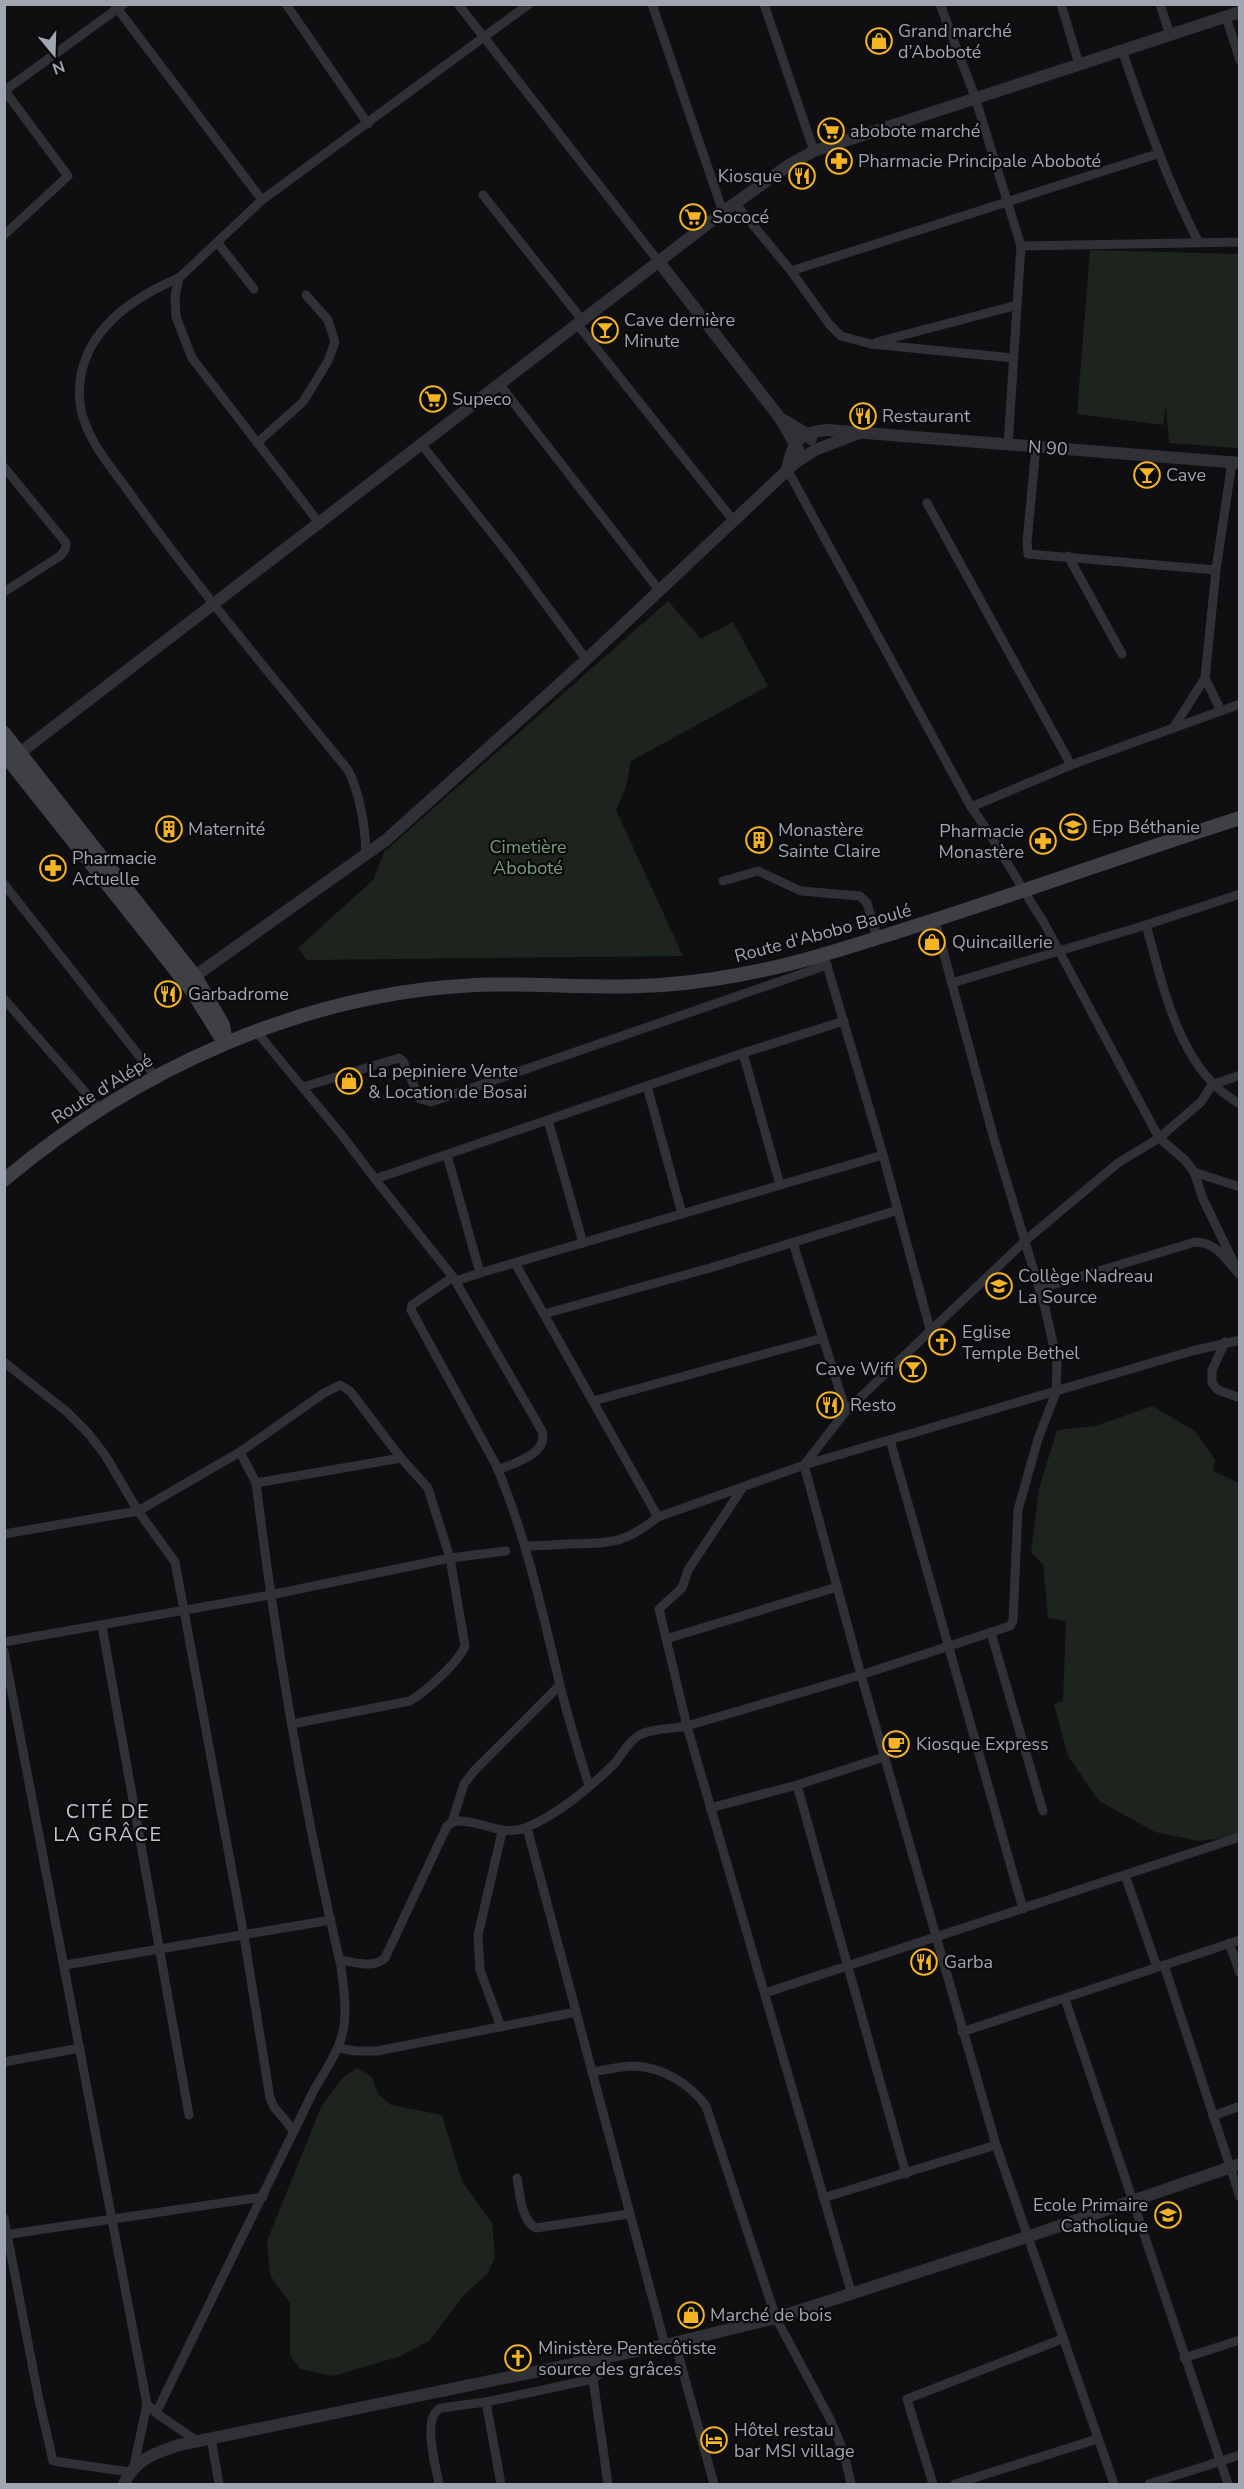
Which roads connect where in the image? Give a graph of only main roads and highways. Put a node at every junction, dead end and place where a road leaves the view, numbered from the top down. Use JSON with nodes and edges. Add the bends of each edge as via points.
{"nodes":[{"id":1,"x":4,"y":733,"type":"edge"},
{"id":2,"x":10,"y":758,"type":"edge"},
{"id":3,"x":1239,"y":818,"type":"edge"},
{"id":4,"x":226,"y":1042,"type":"junction"},
{"id":5,"x":4,"y":1180,"type":"edge"}],
"edges":[{"from":1,"to":2,"type":"main road"},
{"from":2,"to":4,"type":"main road","via":[[190,979],[223,1025]]},
{"from":3,"to":4,"type":"main road","name":"Route d'Abobo Baoulé","via":[[877,938],[826,960],[741,975],[641,986],[436,988],[376,998]]},
{"from":4,"to":5,"type":"main road","name":"Route d'Alépé","via":[[155,1076],[100,1109]]}]}
